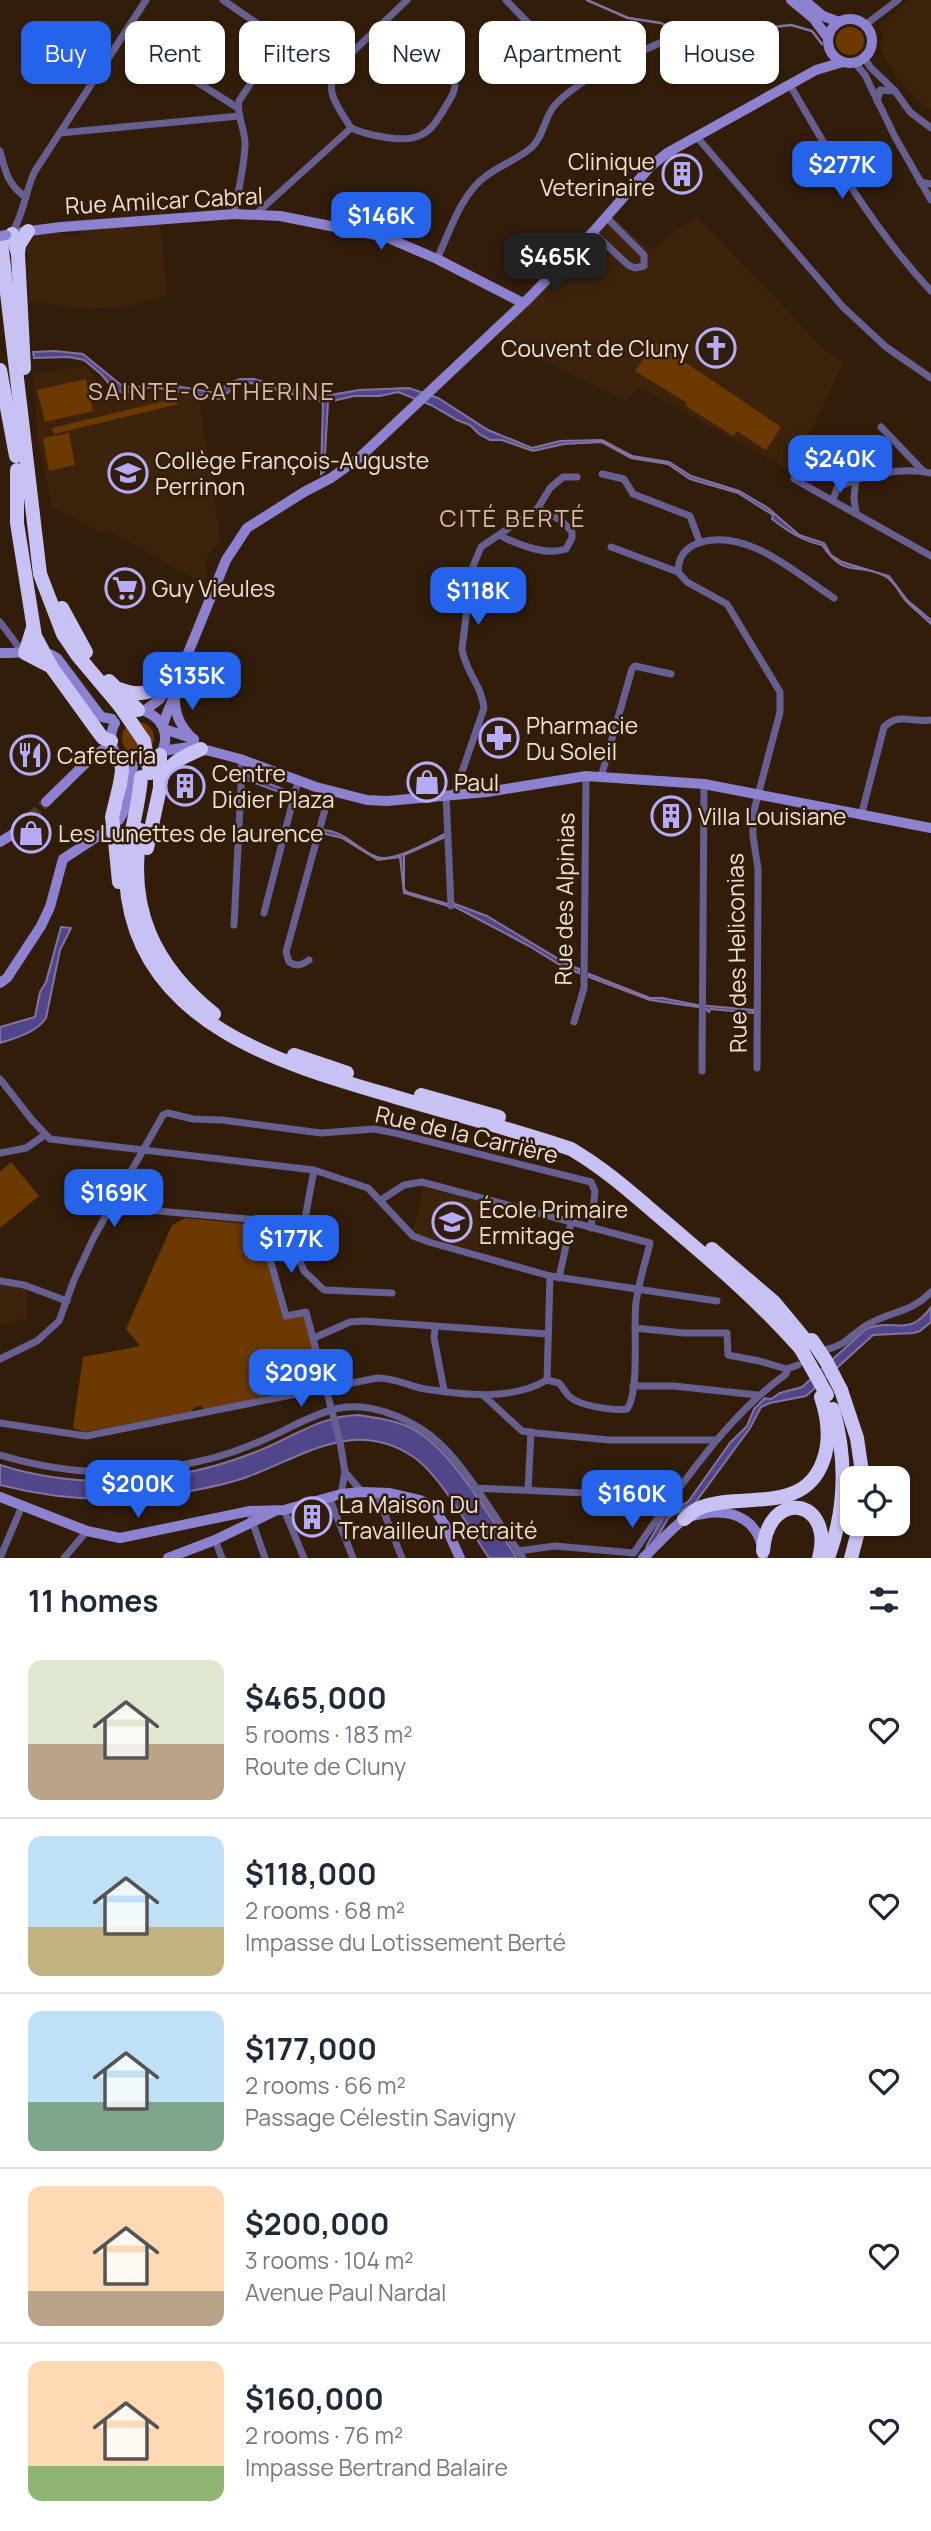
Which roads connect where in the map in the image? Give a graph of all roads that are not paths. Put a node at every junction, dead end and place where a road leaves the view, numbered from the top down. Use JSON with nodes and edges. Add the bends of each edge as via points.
{"nodes":[{"id":1,"x":146,"y":0,"type":"edge"},
{"id":2,"x":223,"y":0,"type":"edge"},
{"id":3,"x":407,"y":0,"type":"edge"},
{"id":4,"x":506,"y":0,"type":"edge"},
{"id":5,"x":791,"y":0,"type":"edge"},
{"id":6,"x":804,"y":0,"type":"edge"},
{"id":7,"x":898,"y":0,"type":"edge"},
{"id":8,"x":526,"y":21,"type":"edge"},
{"id":9,"x":839,"y":22,"type":"junction"},
{"id":10,"x":864,"y":25,"type":"junction"},
{"id":11,"x":124,"y":36,"type":"junction"},
{"id":12,"x":829,"y":43,"type":"junction"},
{"id":13,"x":854,"y":61,"type":"junction"},
{"id":14,"x":816,"y":70,"type":"junction"},
{"id":15,"x":455,"y":84,"type":"edge"},
{"id":16,"x":584,"y":84,"type":"edge"},
{"id":17,"x":790,"y":85,"type":"junction"},
{"id":18,"x":895,"y":92,"type":"junction"},
{"id":19,"x":877,"y":103,"type":"junction"},
{"id":20,"x":238,"y":112,"type":"junction"},
{"id":21,"x":351,"y":128,"type":"junction"},
{"id":22,"x":931,"y":128,"type":"edge"},
{"id":23,"x":60,"y":133,"type":"junction"},
{"id":24,"x":696,"y":136,"type":"junction"},
{"id":25,"x":0,"y":151,"type":"edge"},
{"id":26,"x":920,"y":182,"type":"junction"},
{"id":27,"x":931,"y":184,"type":"edge"},
{"id":28,"x":26,"y":197,"type":"junction"},
{"id":29,"x":931,"y":200,"type":"edge"},
{"id":30,"x":257,"y":213,"type":"junction"},
{"id":31,"x":234,"y":214,"type":"junction"},
{"id":32,"x":606,"y":217,"type":"junction"},
{"id":33,"x":28,"y":231,"type":"junction"},
{"id":34,"x":593,"y":232,"type":"junction"},
{"id":35,"x":5,"y":237,"type":"edge"},
{"id":36,"x":18,"y":254,"type":"junction"},
{"id":37,"x":437,"y":259,"type":"junction"},
{"id":38,"x":931,"y":291,"type":"edge"},
{"id":39,"x":523,"y":303,"type":"junction"},
{"id":40,"x":0,"y":314,"type":"edge"},
{"id":41,"x":0,"y":370,"type":"edge"},
{"id":42,"x":931,"y":378,"type":"edge"},
{"id":43,"x":881,"y":427,"type":"dead end"},
{"id":44,"x":24,"y":442,"type":"junction"},
{"id":45,"x":20,"y":468,"type":"junction"},
{"id":46,"x":927,"y":472,"type":"edge"},
{"id":47,"x":602,"y":474,"type":"dead end"},
{"id":48,"x":577,"y":477,"type":"dead end"},
{"id":49,"x":856,"y":478,"type":"junction"},
{"id":50,"x":794,"y":479,"type":"dead end"},
{"id":51,"x":833,"y":500,"type":"junction"},
{"id":52,"x":538,"y":508,"type":"junction"},
{"id":53,"x":856,"y":513,"type":"junction"},
{"id":54,"x":500,"y":536,"type":"junction"},
{"id":55,"x":700,"y":543,"type":"junction"},
{"id":56,"x":611,"y":547,"type":"dead end"},
{"id":57,"x":931,"y":556,"type":"edge"},
{"id":58,"x":678,"y":572,"type":"junction"},
{"id":59,"x":834,"y":598,"type":"dead end"},
{"id":60,"x":0,"y":622,"type":"edge"},
{"id":61,"x":33,"y":628,"type":"junction"},
{"id":62,"x":41,"y":651,"type":"junction"},
{"id":63,"x":0,"y":653,"type":"edge"},
{"id":64,"x":25,"y":654,"type":"junction"},
{"id":65,"x":52,"y":668,"type":"junction"},
{"id":66,"x":671,"y":674,"type":"dead end"},
{"id":67,"x":174,"y":683,"type":"junction"},
{"id":68,"x":115,"y":687,"type":"junction"},
{"id":69,"x":124,"y":713,"type":"junction"},
{"id":70,"x":931,"y":720,"type":"edge"},
{"id":71,"x":163,"y":727,"type":"junction"},
{"id":72,"x":111,"y":743,"type":"junction"},
{"id":73,"x":202,"y":747,"type":"junction"},
{"id":74,"x":240,"y":758,"type":"junction"},
{"id":75,"x":145,"y":763,"type":"junction"},
{"id":76,"x":586,"y":776,"type":"junction"},
{"id":77,"x":601,"y":777,"type":"junction"},
{"id":78,"x":704,"y":785,"type":"junction"},
{"id":79,"x":160,"y":788,"type":"junction"},
{"id":80,"x":295,"y":789,"type":"junction"},
{"id":81,"x":330,"y":791,"type":"junction"},
{"id":82,"x":450,"y":795,"type":"junction"},
{"id":83,"x":757,"y":795,"type":"junction"},
{"id":84,"x":47,"y":802,"type":"tunnel mouth"},
{"id":85,"x":861,"y":816,"type":"junction"},
{"id":86,"x":31,"y":817,"type":"tunnel mouth"},
{"id":87,"x":119,"y":820,"type":"dead end"},
{"id":88,"x":931,"y":828,"type":"edge"},
{"id":89,"x":112,"y":835,"type":"junction"},
{"id":90,"x":0,"y":842,"type":"edge"},
{"id":91,"x":452,"y":906,"type":"dead end"},
{"id":92,"x":264,"y":913,"type":"dead end"},
{"id":93,"x":234,"y":925,"type":"dead end"},
{"id":94,"x":309,"y":960,"type":"dead end"},
{"id":95,"x":166,"y":966,"type":"junction"},
{"id":96,"x":0,"y":983,"type":"edge"},
{"id":97,"x":167,"y":983,"type":"junction"},
{"id":98,"x":574,"y":1022,"type":"dead end"},
{"id":99,"x":757,"y":1068,"type":"dead end"},
{"id":100,"x":702,"y":1071,"type":"dead end"},
{"id":101,"x":0,"y":1079,"type":"edge"},
{"id":102,"x":45,"y":1135,"type":"junction"},
{"id":103,"x":145,"y":1150,"type":"junction"},
{"id":104,"x":0,"y":1153,"type":"edge"},
{"id":105,"x":314,"y":1170,"type":"junction"},
{"id":106,"x":116,"y":1197,"type":"junction"},
{"id":107,"x":381,"y":1200,"type":"junction"},
{"id":108,"x":259,"y":1220,"type":"junction"},
{"id":109,"x":571,"y":1222,"type":"junction"},
{"id":110,"x":302,"y":1226,"type":"junction"},
{"id":111,"x":591,"y":1228,"type":"junction"},
{"id":112,"x":550,"y":1276,"type":"junction"},
{"id":113,"x":559,"y":1278,"type":"junction"},
{"id":114,"x":0,"y":1281,"type":"edge"},
{"id":115,"x":638,"y":1291,"type":"junction"},
{"id":116,"x":931,"y":1292,"type":"edge"},
{"id":117,"x":392,"y":1293,"type":"dead end"},
{"id":118,"x":67,"y":1300,"type":"junction"},
{"id":119,"x":717,"y":1301,"type":"dead end"},
{"id":120,"x":435,"y":1328,"type":"junction"},
{"id":121,"x":635,"y":1328,"type":"junction"},
{"id":122,"x":548,"y":1334,"type":"junction"},
{"id":123,"x":314,"y":1338,"type":"junction"},
{"id":124,"x":803,"y":1350,"type":"junction"},
{"id":125,"x":825,"y":1350,"type":"dead end"},
{"id":126,"x":0,"y":1359,"type":"edge"},
{"id":127,"x":787,"y":1369,"type":"junction"},
{"id":128,"x":547,"y":1380,"type":"junction"},
{"id":129,"x":633,"y":1386,"type":"junction"},
{"id":130,"x":328,"y":1389,"type":"junction"},
{"id":131,"x":444,"y":1390,"type":"junction"},
{"id":132,"x":831,"y":1394,"type":"junction"},
{"id":133,"x":483,"y":1395,"type":"junction"},
{"id":134,"x":757,"y":1395,"type":"junction"},
{"id":135,"x":334,"y":1413,"type":"junction"},
{"id":136,"x":0,"y":1423,"type":"edge"},
{"id":137,"x":531,"y":1432,"type":"junction"},
{"id":138,"x":715,"y":1440,"type":"junction"},
{"id":139,"x":0,"y":1455,"type":"edge"},
{"id":140,"x":852,"y":1466,"type":"edge"},
{"id":141,"x":861,"y":1466,"type":"edge"},
{"id":142,"x":345,"y":1472,"type":"junction"},
{"id":143,"x":474,"y":1488,"type":"junction"},
{"id":144,"x":528,"y":1490,"type":"junction"},
{"id":145,"x":362,"y":1492,"type":"junction"},
{"id":146,"x":376,"y":1492,"type":"junction"},
{"id":147,"x":341,"y":1494,"type":"junction"},
{"id":148,"x":673,"y":1496,"type":"junction"},
{"id":149,"x":0,"y":1497,"type":"edge"},
{"id":150,"x":329,"y":1497,"type":"junction"},
{"id":151,"x":22,"y":1506,"type":"junction"},
{"id":152,"x":280,"y":1510,"type":"junction"},
{"id":153,"x":250,"y":1511,"type":"junction"},
{"id":154,"x":684,"y":1519,"type":"junction"},
{"id":155,"x":252,"y":1524,"type":"junction"},
{"id":156,"x":87,"y":1531,"type":"junction"},
{"id":157,"x":844,"y":1536,"type":"edge"},
{"id":158,"x":857,"y":1536,"type":"edge"},
{"id":159,"x":4,"y":1538,"type":"edge"},
{"id":160,"x":215,"y":1539,"type":"junction"},
{"id":161,"x":521,"y":1554,"type":"edge"},
{"id":162,"x":763,"y":1555,"type":"edge"},
{"id":163,"x":0,"y":1558,"type":"edge"},
{"id":164,"x":64,"y":1558,"type":"edge"},
{"id":165,"x":169,"y":1558,"type":"edge"},
{"id":166,"x":222,"y":1558,"type":"edge"},
{"id":167,"x":265,"y":1558,"type":"edge"},
{"id":168,"x":304,"y":1558,"type":"edge"},
{"id":169,"x":353,"y":1558,"type":"edge"},
{"id":170,"x":402,"y":1558,"type":"edge"},
{"id":171,"x":460,"y":1558,"type":"edge"},
{"id":172,"x":643,"y":1558,"type":"edge"},
{"id":173,"x":819,"y":1558,"type":"edge"},
{"id":174,"x":828,"y":1558,"type":"edge"},
{"id":175,"x":838,"y":1558,"type":"edge"},
{"id":176,"x":851,"y":1558,"type":"edge"}],
"edges":[{"from":1,"to":11,"type":"street"},
{"from":2,"to":20,"type":"street","via":[[278,40],[239,101]]},
{"from":3,"to":21,"type":"street","via":[[339,65],[332,78],[330,89]]},
{"from":4,"to":8,"type":"street"},
{"from":5,"to":12,"type":"main road","via":[[814,19]]},
{"from":6,"to":9,"type":"main road"},
{"from":7,"to":10,"type":"street"},
{"from":9,"to":10,"type":"main road","via":[[852,19]]},
{"from":9,"to":12,"type":"main road"},
{"from":10,"to":13,"type":"main road","via":[[871,43]]},
{"from":11,"to":20,"type":"street"},
{"from":11,"to":23,"type":"street"},
{"from":12,"to":13,"type":"main road","via":[[833,56]]},
{"from":12,"to":14,"type":"main road"},
{"from":13,"to":14,"type":"main road"},
{"from":13,"to":18,"type":"street","via":[[870,68]]},
{"from":13,"to":19,"type":"street"},
{"from":14,"to":17,"type":"main road"},
{"from":15,"to":21,"type":"street","via":[[435,125],[420,136],[397,138]]},
{"from":16,"to":37,"type":"street","via":[[558,102],[532,147],[484,176],[469,192]]},
{"from":17,"to":24,"type":"main road"},
{"from":17,"to":38,"type":"street","via":[[848,185]]},
{"from":18,"to":19,"type":"street","via":[[880,90]]},
{"from":18,"to":22,"type":"street","via":[[910,112]]},
{"from":19,"to":26,"type":"street"},
{"from":20,"to":23,"type":"street"},
{"from":20,"to":31,"type":"street","via":[[245,145]]},
{"from":21,"to":30,"type":"street"},
{"from":23,"to":28,"type":"street","via":[[35,171]]},
{"from":24,"to":32,"type":"main road","via":[[650,167]]},
{"from":24,"to":42,"type":"street","via":[[843,307]]},
{"from":25,"to":28,"type":"street","via":[[8,180]]},
{"from":26,"to":27,"type":"street"},
{"from":26,"to":29,"type":"street"},
{"from":28,"to":35,"type":"street","via":[[23,212]]},
{"from":30,"to":31,"type":"main road","name":"Rue Amilcar Cabral"},
{"from":30,"to":37,"type":"main road","name":"Rue Amilcar Cabral","via":[[386,237]]},
{"from":31,"to":33,"type":"main road","name":"Rue Amilcar Cabral"},
{"from":32,"to":34,"type":"main road"},
{"from":32,"to":34,"type":"street","via":[[644,255],[644,265],[628,265]]},
{"from":33,"to":35,"type":"main road","name":"Rue Amilcar Cabral"},
{"from":33,"to":36,"type":"highway"},
{"from":34,"to":39,"type":"main road"},
{"from":35,"to":36,"type":"highway"},
{"from":35,"to":44,"type":"highway"},
{"from":36,"to":44,"type":"highway","via":[[27,410]]},
{"from":37,"to":39,"type":"main road","name":"Rue Amilcar Cabral"},
{"from":39,"to":67,"type":"main road","via":[[359,458],[247,528],[226,560]]},
{"from":40,"to":45,"type":"highway"},
{"from":41,"to":45,"type":"highway"},
{"from":43,"to":46,"type":"street"},
{"from":44,"to":45,"type":"highway"},
{"from":45,"to":61,"type":"highway","via":[[18,523]]},
{"from":45,"to":68,"type":"highway","via":[[65,617]]},
{"from":45,"to":69,"type":"highway","via":[[29,562],[39,602],[74,666]]},
{"from":46,"to":49,"type":"street"},
{"from":47,"to":55,"type":"street","via":[[624,480],[633,494],[690,516]]},
{"from":48,"to":52,"type":"street","via":[[563,477]]},
{"from":49,"to":51,"type":"street","via":[[837,488]]},
{"from":49,"to":53,"type":"street"},
{"from":50,"to":51,"type":"street"},
{"from":51,"to":53,"type":"street"},
{"from":52,"to":54,"type":"street"},
{"from":52,"to":54,"type":"street","via":[[568,526],[572,538],[566,549],[540,550]]},
{"from":53,"to":57,"type":"street"},
{"from":54,"to":82,"type":"street","via":[[481,547],[472,569],[461,649],[483,695],[484,708]]},
{"from":55,"to":58,"type":"street","via":[[685,550]]},
{"from":55,"to":59,"type":"street","via":[[727,539],[754,546]]},
{"from":56,"to":58,"type":"street","name":"Rue des Heliconias"},
{"from":58,"to":83,"type":"street","name":"Rue des Heliconias","via":[[727,604],[780,691],[782,703]]},
{"from":60,"to":64,"type":"street"},
{"from":61,"to":62,"type":"highway"},
{"from":61,"to":64,"type":"highway"},
{"from":62,"to":64,"type":"main road"},
{"from":62,"to":65,"type":"highway"},
{"from":62,"to":69,"type":"main road","via":[[57,659],[102,717]]},
{"from":63,"to":64,"type":"main road"},
{"from":64,"to":65,"type":"highway"},
{"from":65,"to":72,"type":"highway"},
{"from":66,"to":77,"type":"street","via":[[632,669]]},
{"from":67,"to":68,"type":"highway","via":[[137,694]]},
{"from":67,"to":69,"type":"main road","via":[[160,699]]},
{"from":67,"to":71,"type":"main road"},
{"from":67,"to":73,"type":"main road","via":[[178,720]]},
{"from":68,"to":69,"type":"highway"},
{"from":69,"to":71,"type":"main road","via":[[158,719]]},
{"from":69,"to":72,"type":"main road"},
{"from":69,"to":75,"type":"highway"},
{"from":70,"to":85,"type":"street","via":[[900,718],[884,727]]},
{"from":71,"to":73,"type":"main road"},
{"from":71,"to":75,"type":"main road","via":[[165,744]]},
{"from":72,"to":75,"type":"main road"},
{"from":72,"to":84,"type":"main road"},
{"from":73,"to":74,"type":"main road"},
{"from":73,"to":75,"type":"main road","via":[[189,747]]},
{"from":73,"to":79,"type":"highway","via":[[175,761]]},
{"from":74,"to":80,"type":"main road"},
{"from":74,"to":93,"type":"street"},
{"from":75,"to":79,"type":"highway"},
{"from":75,"to":87,"type":"main road"},
{"from":75,"to":89,"type":"highway","bridge":true,"via":[[122,771]]},
{"from":75,"to":95,"type":"highway","via":[[150,785],[138,844],[137,887],[144,922]]},
{"from":75,"to":97,"type":"highway","via":[[127,856],[128,900],[147,953]]},
{"from":76,"to":77,"type":"main road"},
{"from":76,"to":82,"type":"main road"},
{"from":76,"to":98,"type":"street","name":"Rue des Alpinias","via":[[584,988]]},
{"from":77,"to":78,"type":"main road"},
{"from":78,"to":83,"type":"main road"},
{"from":78,"to":100,"type":"street"},
{"from":79,"to":95,"type":"highway","via":[[145,879]]},
{"from":80,"to":81,"type":"main road"},
{"from":80,"to":92,"type":"street"},
{"from":81,"to":82,"type":"main road","via":[[387,801]]},
{"from":81,"to":94,"type":"street","via":[[286,952],[293,965]]},
{"from":82,"to":91,"type":"street"},
{"from":83,"to":85,"type":"main road"},
{"from":83,"to":99,"type":"street","name":"Rue des Heliconias","via":[[753,836],[758,869]]},
{"from":85,"to":88,"type":"main road"},
{"from":86,"to":90,"type":"main road"},
{"from":89,"to":96,"type":"main road","via":[[63,859],[41,926]]},
{"from":89,"to":97,"type":"highway","via":[[129,928],[138,948]]},
{"from":95,"to":124,"type":"highway","via":[[214,1014],[276,1049],[580,1144],[631,1180],[775,1301]]},
{"from":97,"to":124,"type":"highway","via":[[192,1009],[254,1049],[315,1073],[571,1149],[608,1172],[735,1281]]},
{"from":101,"to":102,"type":"street"},
{"from":102,"to":103,"type":"street","via":[[54,1140]]},
{"from":102,"to":104,"type":"street","via":[[26,1148]]},
{"from":103,"to":105,"type":"street"},
{"from":103,"to":106,"type":"street"},
{"from":103,"to":111,"type":"street","name":"Rue de la Carrière","via":[[168,1113],[321,1133],[374,1129],[592,1182]]},
{"from":105,"to":107,"type":"street","via":[[368,1188]]},
{"from":105,"to":110,"type":"street"},
{"from":106,"to":108,"type":"street","via":[[147,1210]]},
{"from":106,"to":118,"type":"street"},
{"from":107,"to":109,"type":"street","via":[[404,1185],[422,1182]]},
{"from":107,"to":112,"type":"street","via":[[413,1236]]},
{"from":108,"to":110,"type":"street"},
{"from":108,"to":123,"type":"street","via":[[286,1316],[306,1312]]},
{"from":109,"to":111,"type":"street"},
{"from":109,"to":113,"type":"street"},
{"from":110,"to":117,"type":"street","via":[[298,1256],[304,1271],[324,1290]]},
{"from":111,"to":115,"type":"street","via":[[650,1243]]},
{"from":112,"to":113,"type":"street"},
{"from":112,"to":122,"type":"street"},
{"from":113,"to":115,"type":"street"},
{"from":114,"to":118,"type":"street"},
{"from":115,"to":119,"type":"street"},
{"from":115,"to":121,"type":"street"},
{"from":116,"to":125,"type":"street","via":[[921,1303],[866,1325],[838,1347]]},
{"from":118,"to":126,"type":"street","via":[[52,1329]]},
{"from":120,"to":122,"type":"street"},
{"from":120,"to":123,"type":"street","via":[[350,1322]]},
{"from":120,"to":131,"type":"street"},
{"from":121,"to":127,"type":"street","via":[[727,1333],[728,1355]]},
{"from":121,"to":129,"type":"street"},
{"from":122,"to":128,"type":"street"},
{"from":123,"to":130,"type":"street"},
{"from":124,"to":127,"type":"street"},
{"from":124,"to":132,"type":"highway"},
{"from":127,"to":134,"type":"street"},
{"from":128,"to":129,"type":"street","via":[[559,1383],[571,1399],[620,1410],[631,1404]]},
{"from":128,"to":133,"type":"street","via":[[523,1390]]},
{"from":129,"to":134,"type":"street"},
{"from":130,"to":131,"type":"street","via":[[383,1378]]},
{"from":130,"to":135,"type":"street"},
{"from":130,"to":136,"type":"street","via":[[86,1436]]},
{"from":131,"to":133,"type":"street"},
{"from":132,"to":140,"type":"highway","via":[[850,1443]]},
{"from":132,"to":141,"type":"highway","via":[[858,1438]]},
{"from":132,"to":154,"type":"highway","via":[[826,1416],[828,1439],[812,1480],[787,1496],[710,1505]]},
{"from":132,"to":174,"type":"highway","via":[[843,1468],[839,1518]]},
{"from":133,"to":137,"type":"street","via":[[522,1431]]},
{"from":134,"to":138,"type":"street"},
{"from":135,"to":139,"type":"street","via":[[248,1447],[167,1468],[70,1470]]},
{"from":135,"to":142,"type":"street"},
{"from":135,"to":143,"type":"street","via":[[366,1408],[415,1425],[444,1447]]},
{"from":137,"to":138,"type":"street","via":[[608,1440]]},
{"from":137,"to":144,"type":"street"},
{"from":138,"to":148,"type":"street"},
{"from":142,"to":145,"type":"street"},
{"from":142,"to":147,"type":"street"},
{"from":143,"to":144,"type":"street"},
{"from":143,"to":161,"type":"street"},
{"from":144,"to":148,"type":"street"},
{"from":145,"to":146,"type":"main road"},
{"from":145,"to":147,"type":"main road"},
{"from":146,"to":170,"type":"street"},
{"from":146,"to":171,"type":"main road","via":[[405,1495],[433,1507]]},
{"from":147,"to":150,"type":"main road"},
{"from":148,"to":161,"type":"street","via":[[634,1553],[555,1546]]},
{"from":149,"to":151,"type":"main road"},
{"from":150,"to":152,"type":"main road"},
{"from":150,"to":169,"type":"street"},
{"from":151,"to":156,"type":"main road"},
{"from":151,"to":159,"type":"street"},
{"from":152,"to":153,"type":"main road"},
{"from":152,"to":155,"type":"main road"},
{"from":152,"to":168,"type":"street"},
{"from":153,"to":155,"type":"street"},
{"from":153,"to":156,"type":"main road","via":[[133,1537],[110,1538]]},
{"from":154,"to":162,"type":"main road","via":[[712,1513],[744,1519],[757,1532]]},
{"from":154,"to":172,"type":"main road"},
{"from":155,"to":160,"type":"main road"},
{"from":155,"to":167,"type":"street"},
{"from":156,"to":164,"type":"street"},
{"from":157,"to":175,"type":"highway"},
{"from":158,"to":176,"type":"highway"},
{"from":159,"to":163,"type":"street"},
{"from":160,"to":165,"type":"main road"},
{"from":160,"to":166,"type":"street"},
{"from":162,"to":173,"type":"highway","via":[[770,1522],[781,1511],[795,1508],[811,1513],[819,1524]]}]}
